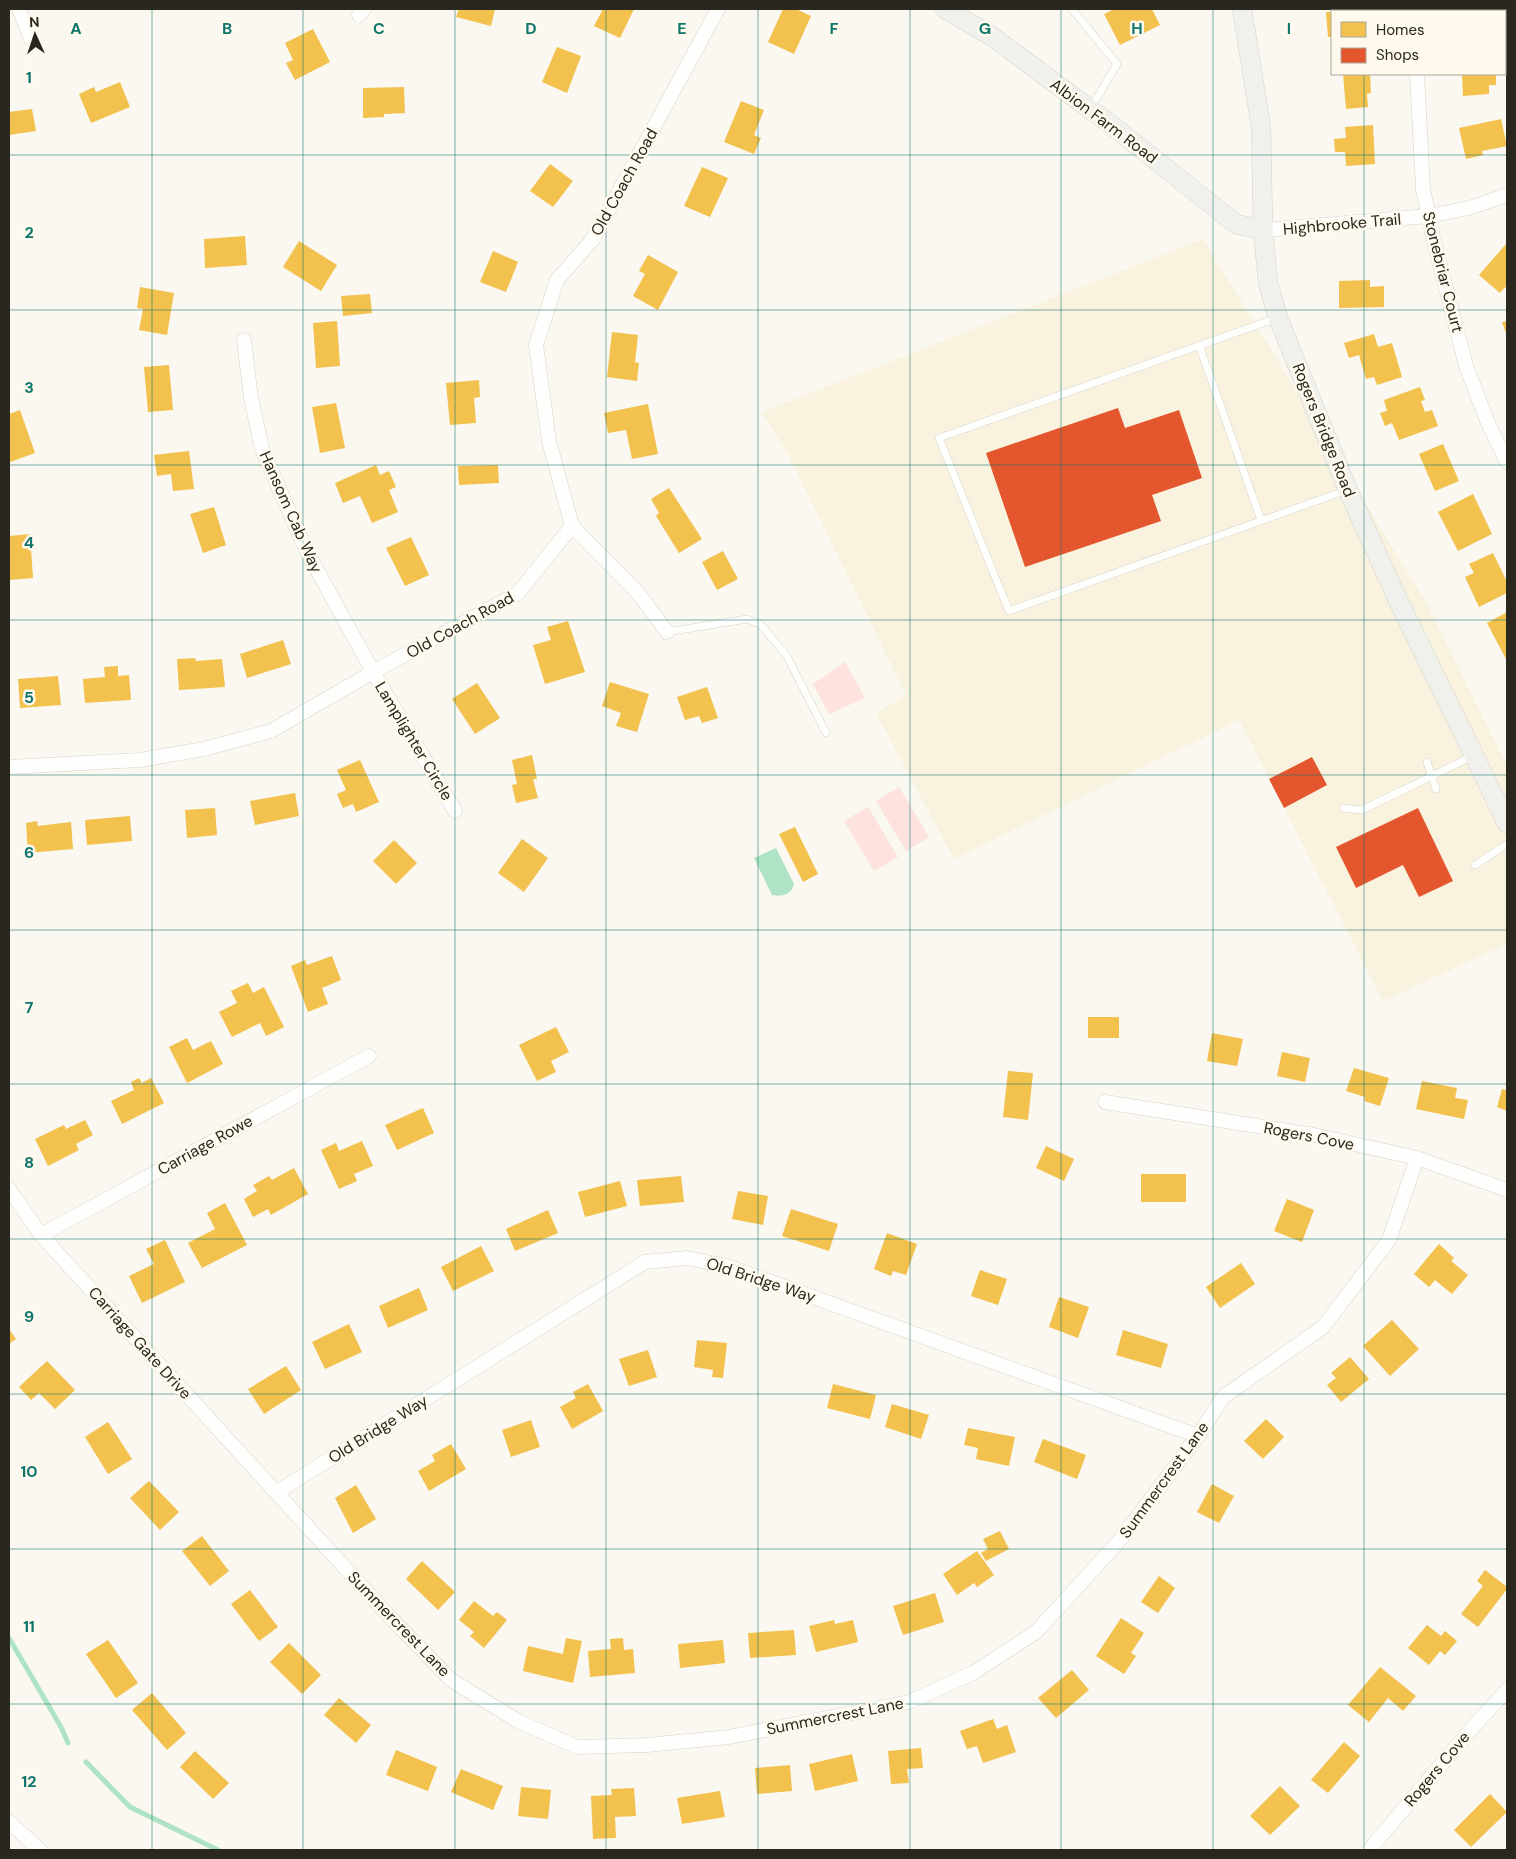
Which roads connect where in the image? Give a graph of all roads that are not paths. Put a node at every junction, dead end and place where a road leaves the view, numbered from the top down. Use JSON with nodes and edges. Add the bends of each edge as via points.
{"nodes":[{"id":1,"x":19,"y":9,"type":"edge"},
{"id":2,"x":718,"y":9,"type":"edge"},
{"id":3,"x":945,"y":9,"type":"edge"},
{"id":4,"x":1072,"y":9,"type":"edge"},
{"id":5,"x":1242,"y":9,"type":"edge"},
{"id":6,"x":31,"y":39,"type":"dead end"},
{"id":7,"x":1417,"y":75,"type":"edge"},
{"id":8,"x":1090,"y":109,"type":"junction"},
{"id":9,"x":1507,"y":196,"type":"edge"},
{"id":10,"x":1428,"y":216,"type":"junction"},
{"id":11,"x":1263,"y":230,"type":"junction"},
{"id":12,"x":1278,"y":318,"type":"junction"},
{"id":13,"x":244,"y":340,"type":"dead end"},
{"id":14,"x":1199,"y":345,"type":"junction"},
{"id":15,"x":1507,"y":462,"type":"edge"},
{"id":16,"x":1348,"y":490,"type":"junction"},
{"id":17,"x":1261,"y":520,"type":"junction"},
{"id":18,"x":572,"y":526,"type":"junction"},
{"id":19,"x":667,"y":632,"type":"joint"},
{"id":20,"x":373,"y":672,"type":"junction"},
{"id":21,"x":826,"y":733,"type":"dead end"},
{"id":22,"x":1473,"y":756,"type":"junction"},
{"id":23,"x":1427,"y":762,"type":"dead end"},
{"id":24,"x":9,"y":767,"type":"edge"},
{"id":25,"x":1431,"y":775,"type":"junction"},
{"id":26,"x":1436,"y":790,"type":"dead end"},
{"id":27,"x":1343,"y":808,"type":"dead end"},
{"id":28,"x":455,"y":811,"type":"dead end"},
{"id":29,"x":1507,"y":823,"type":"edge"},
{"id":30,"x":1507,"y":844,"type":"edge"},
{"id":31,"x":1475,"y":866,"type":"dead end"},
{"id":32,"x":369,"y":1056,"type":"dead end"},
{"id":33,"x":1105,"y":1102,"type":"dead end"},
{"id":34,"x":1417,"y":1158,"type":"junction"},
{"id":35,"x":9,"y":1189,"type":"edge"},
{"id":36,"x":1507,"y":1190,"type":"edge"},
{"id":37,"x":41,"y":1234,"type":"junction"},
{"id":38,"x":1198,"y":1436,"type":"junction"},
{"id":39,"x":277,"y":1492,"type":"junction"},
{"id":40,"x":1507,"y":1690,"type":"edge"},
{"id":41,"x":9,"y":1822,"type":"edge"},
{"id":42,"x":40,"y":1850,"type":"edge"},
{"id":43,"x":1369,"y":1850,"type":"edge"}],
"edges":[{"from":1,"to":6,"type":"street"},
{"from":2,"to":18,"type":"street","name":"Old Coach Road","via":[[593,239],[557,280],[536,345],[549,441]]},
{"from":3,"to":8,"type":"street","name":"Albion Farm Road","via":[[990,35]]},
{"from":4,"to":8,"type":"lane","via":[[1117,64]]},
{"from":5,"to":11,"type":"street","name":"Rogers Bridge Road","via":[[1261,127]]},
{"from":7,"to":10,"type":"street","name":"Stonebriar Court"},
{"from":8,"to":11,"type":"street","name":"Albion Farm Road","via":[[1236,224]]},
{"from":9,"to":10,"type":"street","name":"Highbrooke Trail"},
{"from":10,"to":11,"type":"street","name":"Highbrooke Trail"},
{"from":10,"to":15,"type":"street","name":"Stonebriar Court","via":[[1466,366],[1488,424]]},
{"from":11,"to":12,"type":"street","name":"Rogers Bridge Road","via":[[1268,283]]},
{"from":12,"to":14,"type":"lane"},
{"from":12,"to":16,"type":"street","name":"Rogers Bridge Road"},
{"from":13,"to":20,"type":"street","name":"Hansom Cab Way","via":[[251,398],[262,449],[306,550]]},
{"from":14,"to":17,"type":"lane"},
{"from":14,"to":17,"type":"lane","via":[[939,438],[1009,611]]},
{"from":16,"to":17,"type":"lane"},
{"from":16,"to":22,"type":"street","name":"Rogers Bridge Road"},
{"from":18,"to":19,"type":"street","via":[[638,593]]},
{"from":18,"to":20,"type":"street","name":"Old Coach Road","via":[[518,593]]},
{"from":19,"to":21,"type":"lane","via":[[747,619],[760,624],[787,656]]},
{"from":20,"to":24,"type":"street","name":"Old Coach Road","via":[[271,731],[204,749],[140,760]]},
{"from":20,"to":28,"type":"street","name":"Lamplighter Circle"},
{"from":22,"to":25,"type":"lane"},
{"from":22,"to":29,"type":"street","name":"Rogers Bridge Road"},
{"from":23,"to":25,"type":"lane"},
{"from":25,"to":26,"type":"lane"},
{"from":25,"to":27,"type":"lane","via":[[1362,810]]},
{"from":30,"to":31,"type":"lane"},
{"from":32,"to":37,"type":"street","name":"Carriage Rowe"},
{"from":33,"to":34,"type":"street","name":"Rogers Cove","via":[[1314,1135]]},
{"from":34,"to":36,"type":"street","name":"Rogers Cove"},
{"from":34,"to":38,"type":"street","name":"Summercrest Lane","via":[[1389,1240],[1323,1327],[1223,1397]]},
{"from":35,"to":37,"type":"street","name":"Carriage Gate Drive"},
{"from":37,"to":39,"type":"street","name":"Carriage Gate Drive"},
{"from":38,"to":39,"type":"street","name":"Old Bridge Way","via":[[727,1266],[687,1258],[646,1262]]},
{"from":38,"to":39,"type":"street","name":"Summercrest Lane","via":[[1120,1540],[1036,1632],[973,1673],[909,1702],[729,1737],[647,1745],[577,1747],[518,1721],[451,1680]]},
{"from":40,"to":43,"type":"street","name":"Rogers Cove"},
{"from":41,"to":42,"type":"street"}]}
